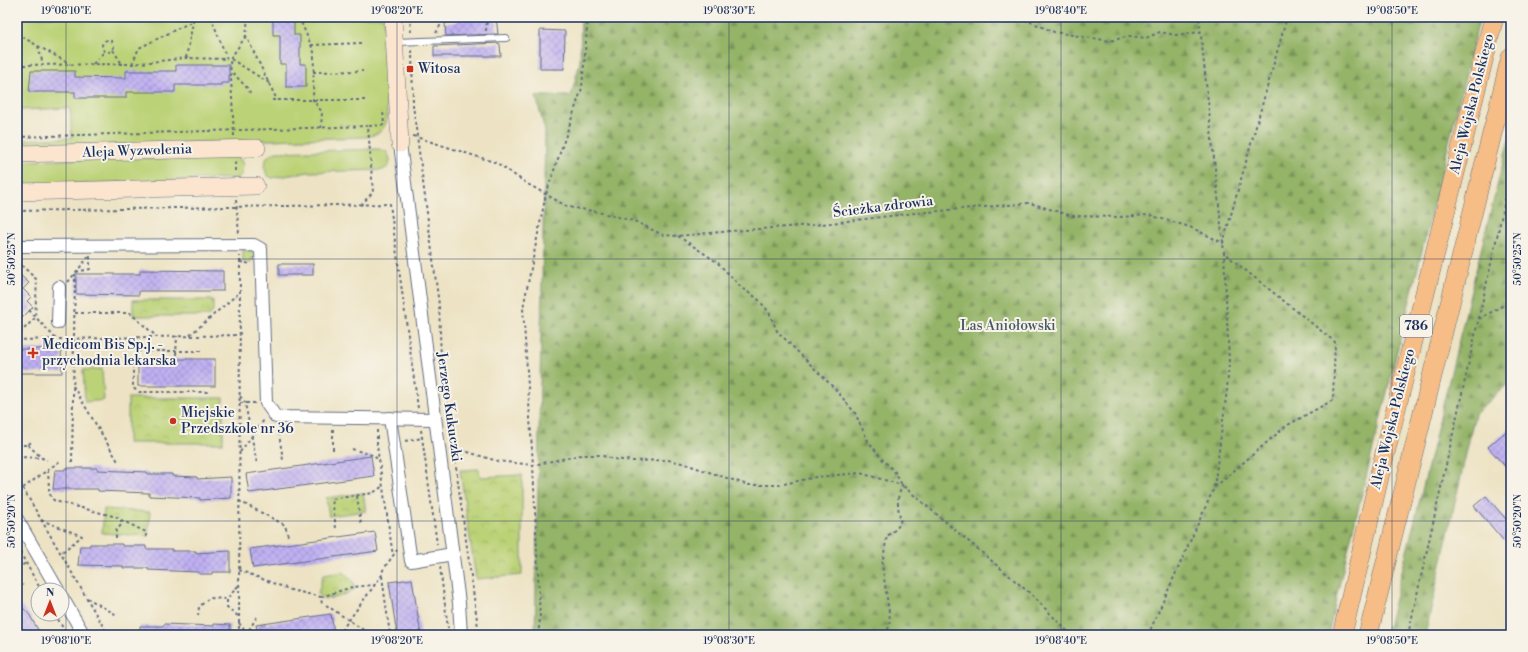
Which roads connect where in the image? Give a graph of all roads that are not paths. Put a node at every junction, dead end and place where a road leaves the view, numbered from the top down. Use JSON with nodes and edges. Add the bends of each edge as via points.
{"nodes":[{"id":1,"x":393,"y":17,"type":"edge"},
{"id":2,"x":1494,"y":17,"type":"edge"},
{"id":3,"x":506,"y":38,"type":"dead end"},
{"id":4,"x":403,"y":42,"type":"junction"},
{"id":5,"x":1511,"y":57,"type":"edge"},
{"id":6,"x":400,"y":144,"type":"joint"},
{"id":7,"x":257,"y":148,"type":"dead end"},
{"id":8,"x":17,"y":154,"type":"edge"},
{"id":9,"x":256,"y":186,"type":"dead end"},
{"id":10,"x":17,"y":192,"type":"edge"},
{"id":11,"x":17,"y":246,"type":"edge"},
{"id":12,"x":59,"y":287,"type":"dead end"},
{"id":13,"x":58,"y":323,"type":"dead end"},
{"id":14,"x":390,"y":418,"type":"junction"},
{"id":15,"x":435,"y":419,"type":"junction"},
{"id":16,"x":17,"y":520,"type":"edge"},
{"id":17,"x":453,"y":554,"type":"junction"},
{"id":18,"x":53,"y":582,"type":"edge"},
{"id":19,"x":70,"y":611,"type":"edge"},
{"id":20,"x":84,"y":635,"type":"edge"},
{"id":21,"x":461,"y":635,"type":"edge"},
{"id":22,"x":1342,"y":635,"type":"edge"},
{"id":23,"x":1368,"y":635,"type":"edge"}],
"edges":[{"from":1,"to":4,"type":"street"},
{"from":2,"to":22,"type":"main road","name":"Aleja Wojska Polskiego","number":"786"},
{"from":3,"to":4,"type":"lane"},
{"from":4,"to":6,"type":"street"},
{"from":5,"to":23,"type":"main road","name":"Aleja Wojska Polskiego","number":"786"},
{"from":6,"to":15,"type":"street","name":"Jerzego Kukuczki"},
{"from":7,"to":8,"type":"street","name":"Aleja Wyzwolenia"},
{"from":9,"to":10,"type":"street"},
{"from":11,"to":14,"type":"street","via":[[254,245],[261,249],[271,410]]},
{"from":12,"to":13,"type":"street"},
{"from":14,"to":15,"type":"street"},
{"from":14,"to":17,"type":"street","via":[[411,561]]},
{"from":15,"to":17,"type":"street","name":"Jerzego Kukuczki"},
{"from":16,"to":18,"type":"street"},
{"from":17,"to":21,"type":"street","name":"Jerzego Kukuczki"},
{"from":19,"to":20,"type":"street"}]}
